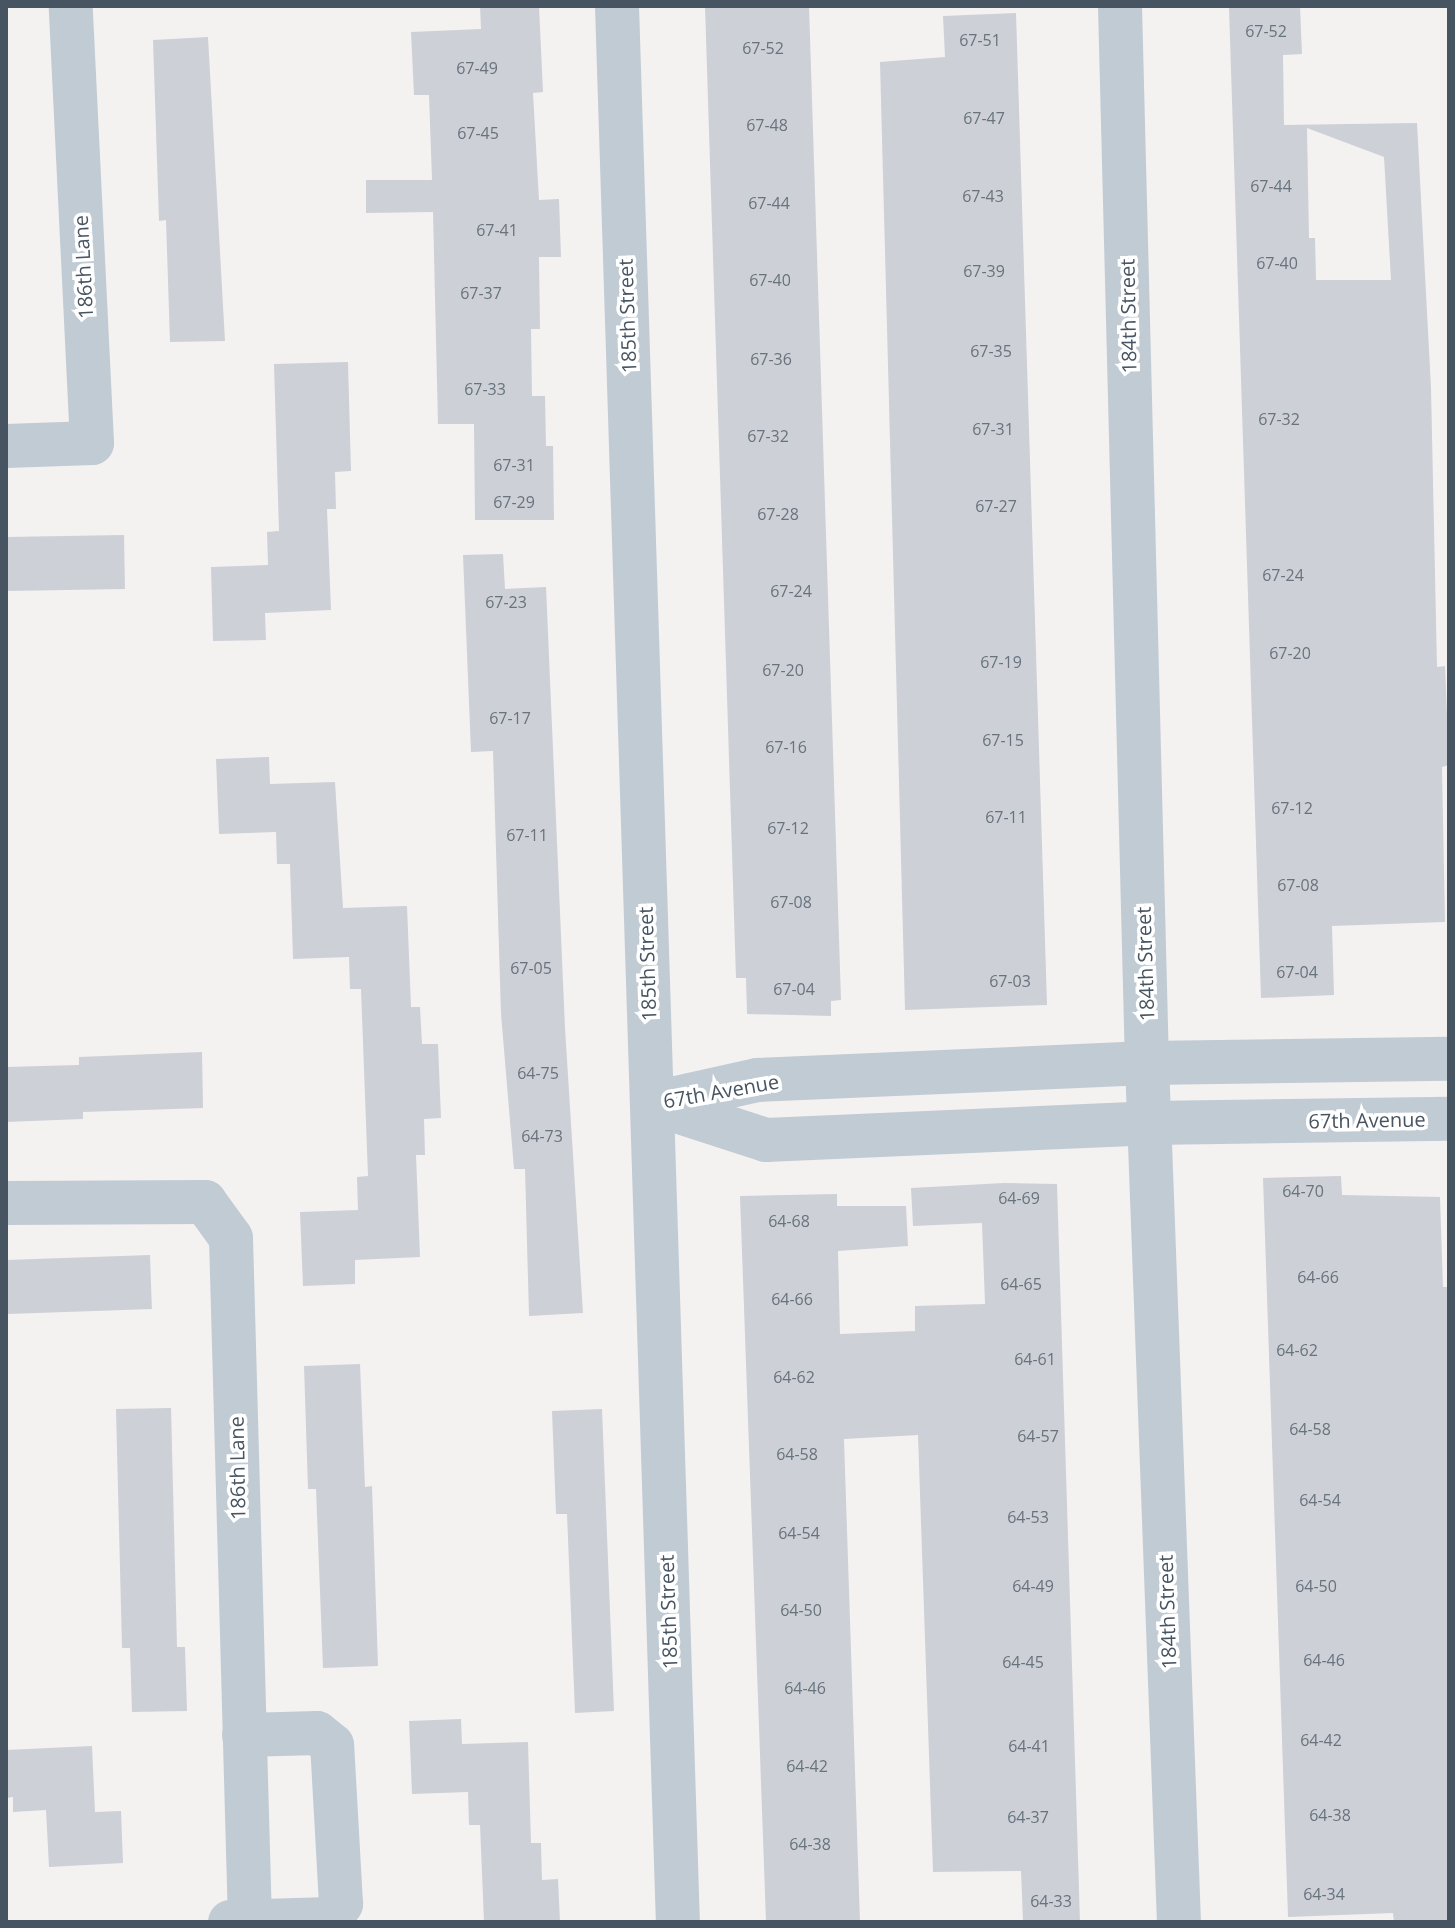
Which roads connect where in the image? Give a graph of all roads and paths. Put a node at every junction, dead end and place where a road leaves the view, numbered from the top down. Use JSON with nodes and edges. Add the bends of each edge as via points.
{"nodes":[{"id":1,"x":71,"y":6,"type":"edge"},
{"id":2,"x":617,"y":6,"type":"edge"},
{"id":3,"x":1120,"y":6,"type":"edge"},
{"id":4,"x":6,"y":446,"type":"edge"},
{"id":5,"x":1449,"y":1059,"type":"edge"},
{"id":6,"x":1147,"y":1063,"type":"junction"},
{"id":7,"x":652,"y":1103,"type":"junction"},
{"id":8,"x":1449,"y":1119,"type":"edge"},
{"id":9,"x":1149,"y":1123,"type":"junction"},
{"id":10,"x":6,"y":1203,"type":"edge"},
{"id":11,"x":244,"y":1735,"type":"junction"},
{"id":12,"x":250,"y":1921,"type":"edge"},
{"id":13,"x":230,"y":1922,"type":"edge"},
{"id":14,"x":678,"y":1922,"type":"edge"},
{"id":15,"x":1179,"y":1922,"type":"edge"}],
"edges":[{"from":1,"to":4,"type":"street","name":"186th Lane","via":[[92,443]]},
{"from":2,"to":7,"type":"street","name":"185th Street"},
{"from":3,"to":6,"type":"street","name":"184th Street"},
{"from":5,"to":6,"type":"street","name":"67th Avenue"},
{"from":6,"to":7,"type":"street","name":"67th Avenue","via":[[758,1080]]},
{"from":6,"to":9,"type":"street","name":"184th Street"},
{"from":7,"to":9,"type":"street","name":"67th Avenue","via":[[766,1140]]},
{"from":7,"to":14,"type":"street","name":"185th Street"},
{"from":8,"to":9,"type":"street","name":"67th Avenue"},
{"from":9,"to":15,"type":"street","name":"184th Street"},
{"from":10,"to":11,"type":"street","name":"186th Lane","via":[[205,1202],[231,1238]]},
{"from":11,"to":12,"type":"street","name":"186th Lane"},
{"from":11,"to":12,"type":"street","via":[[317,1733],[332,1745],[341,1904],[330,1919]]},
{"from":12,"to":13,"type":"street"}]}
